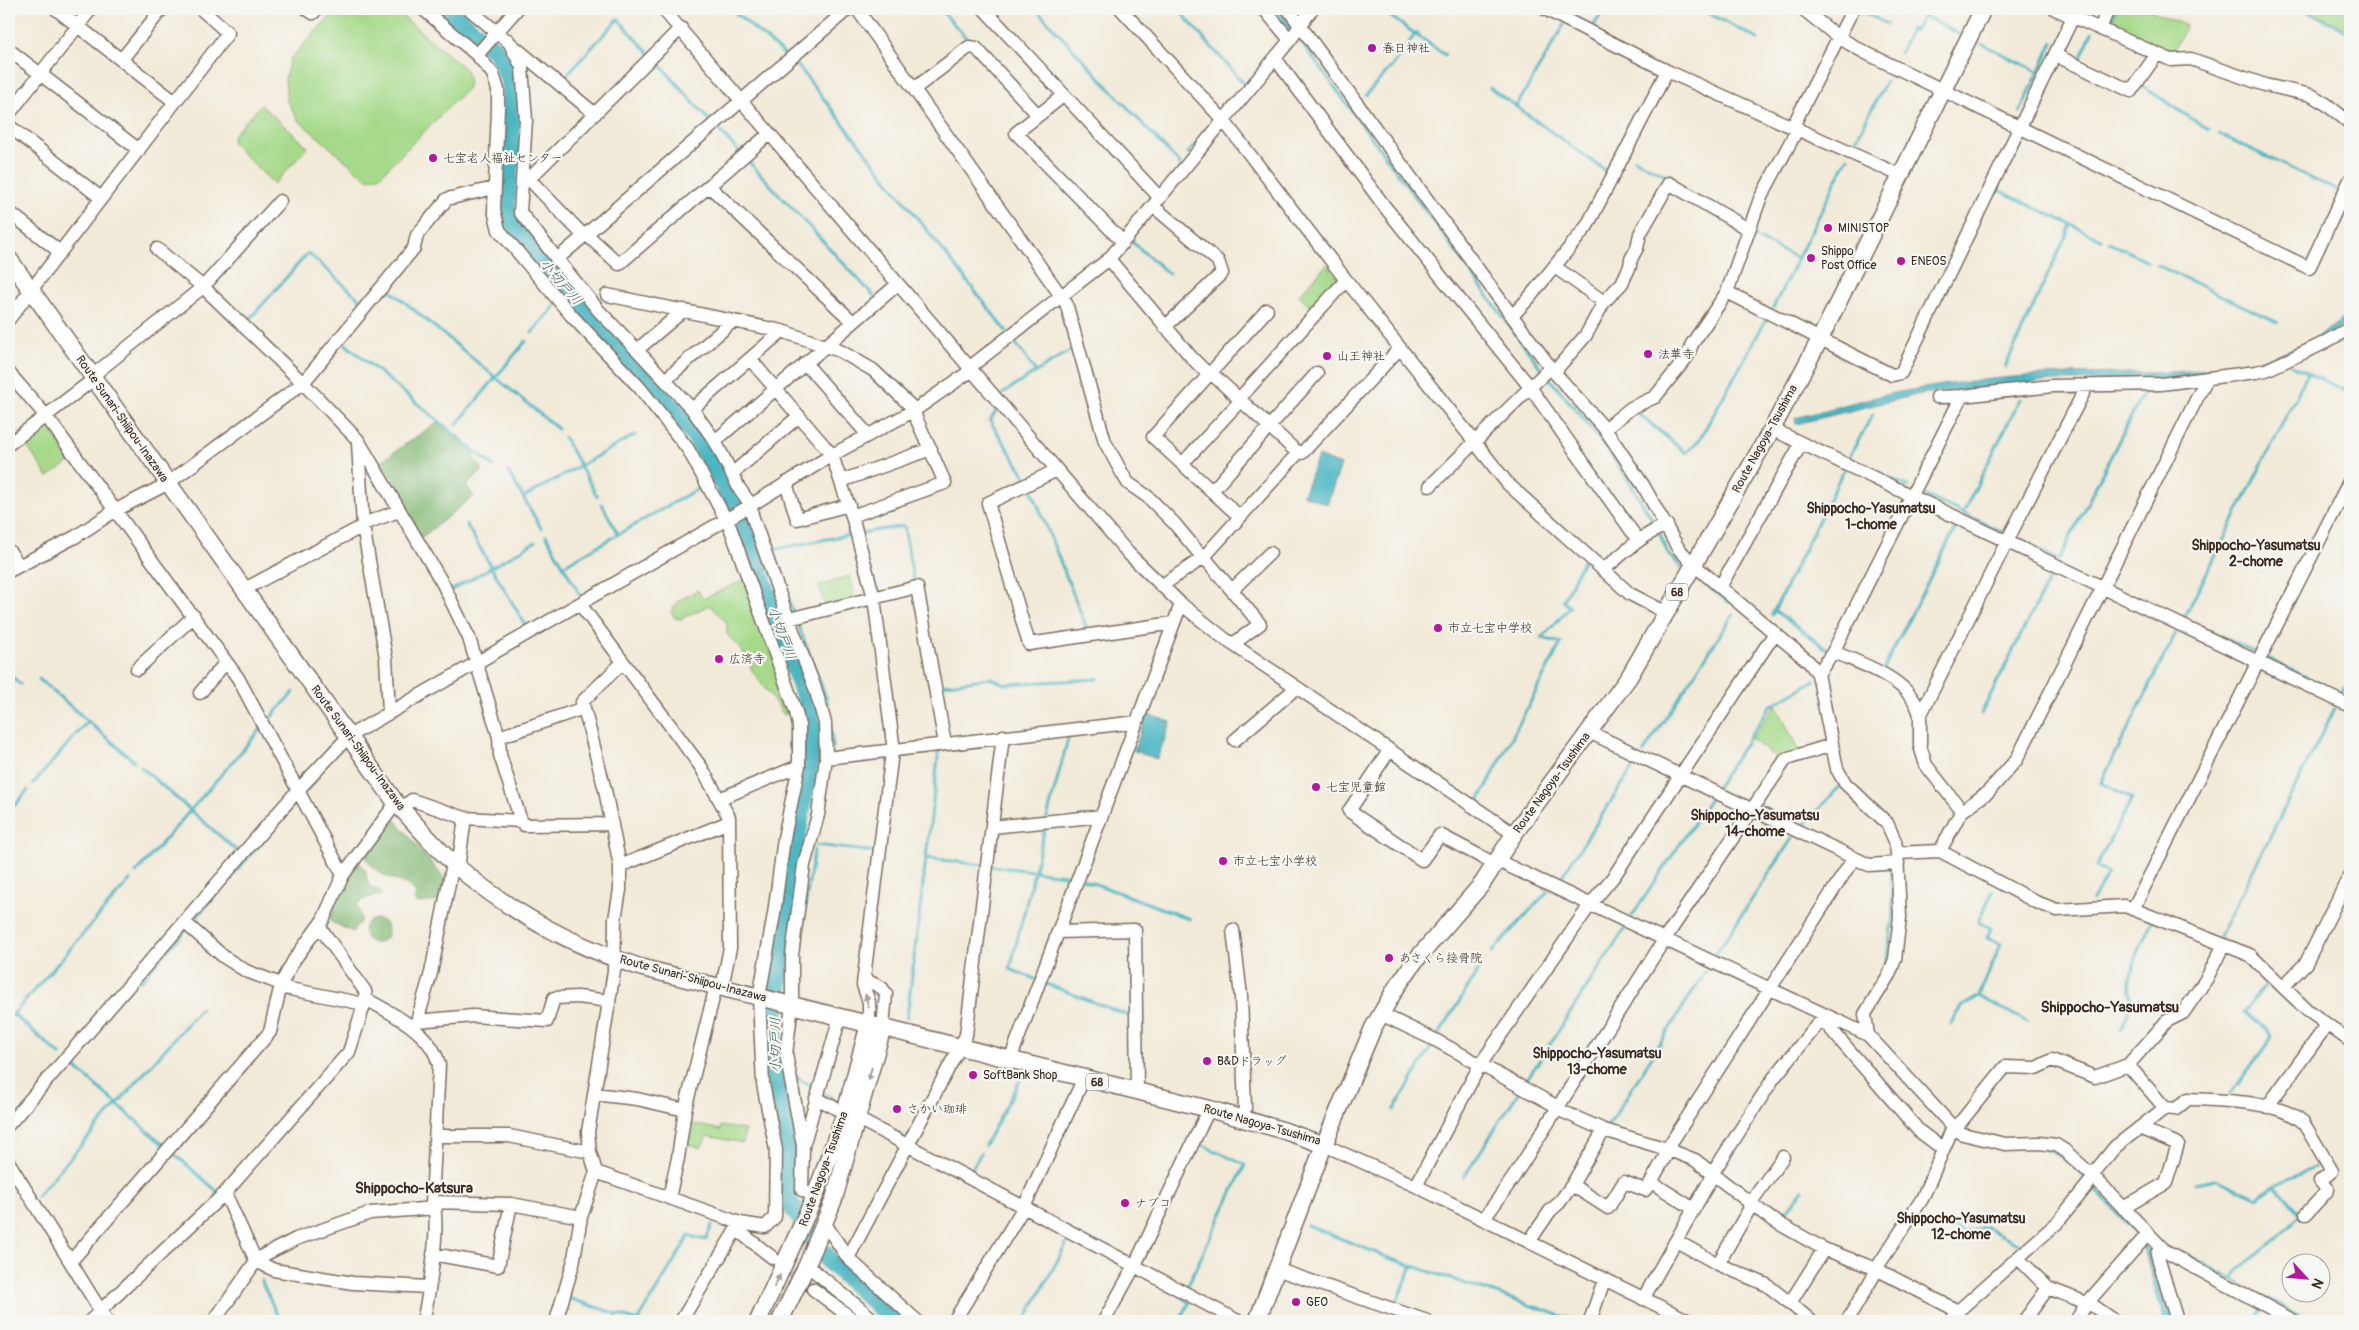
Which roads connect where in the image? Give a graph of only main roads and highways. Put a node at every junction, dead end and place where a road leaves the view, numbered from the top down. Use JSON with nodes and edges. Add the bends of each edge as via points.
{"nodes":[{"id":1,"x":1982,"y":9,"type":"edge"},
{"id":2,"x":9,"y":259,"type":"edge"},
{"id":3,"x":876,"y":1026,"type":"junction"},
{"id":4,"x":852,"y":1116,"type":"junction"},
{"id":5,"x":1324,"y":1145,"type":"junction"},
{"id":6,"x":758,"y":1321,"type":"edge"},
{"id":7,"x":780,"y":1321,"type":"edge"},
{"id":8,"x":1256,"y":1321,"type":"edge"}],
"edges":[{"from":1,"to":5,"type":"main road","name":"Route Nagoya-Tsushima","number":"68","via":[[1820,339],[1629,677],[1496,863],[1458,913],[1415,961],[1373,1028]]},
{"from":2,"to":3,"type":"main road","name":"Route Sunari-Shiipou-Inazawa","via":[[398,806],[456,865],[523,915],[585,947],[719,987]]},
{"from":3,"to":4,"type":"main road","name":"Route Nagoya-Tsushima"},
{"from":3,"to":5,"type":"main road","name":"Route Nagoya-Tsushima","number":"68","via":[[1209,1109]]},
{"from":6,"to":4,"type":"main road","name":"Route Nagoya-Tsushima","one_way":true},
{"from":4,"to":7,"type":"main road","name":"Route Nagoya-Tsushima","via":[[824,1226]]},
{"from":5,"to":8,"type":"main road"}]}
